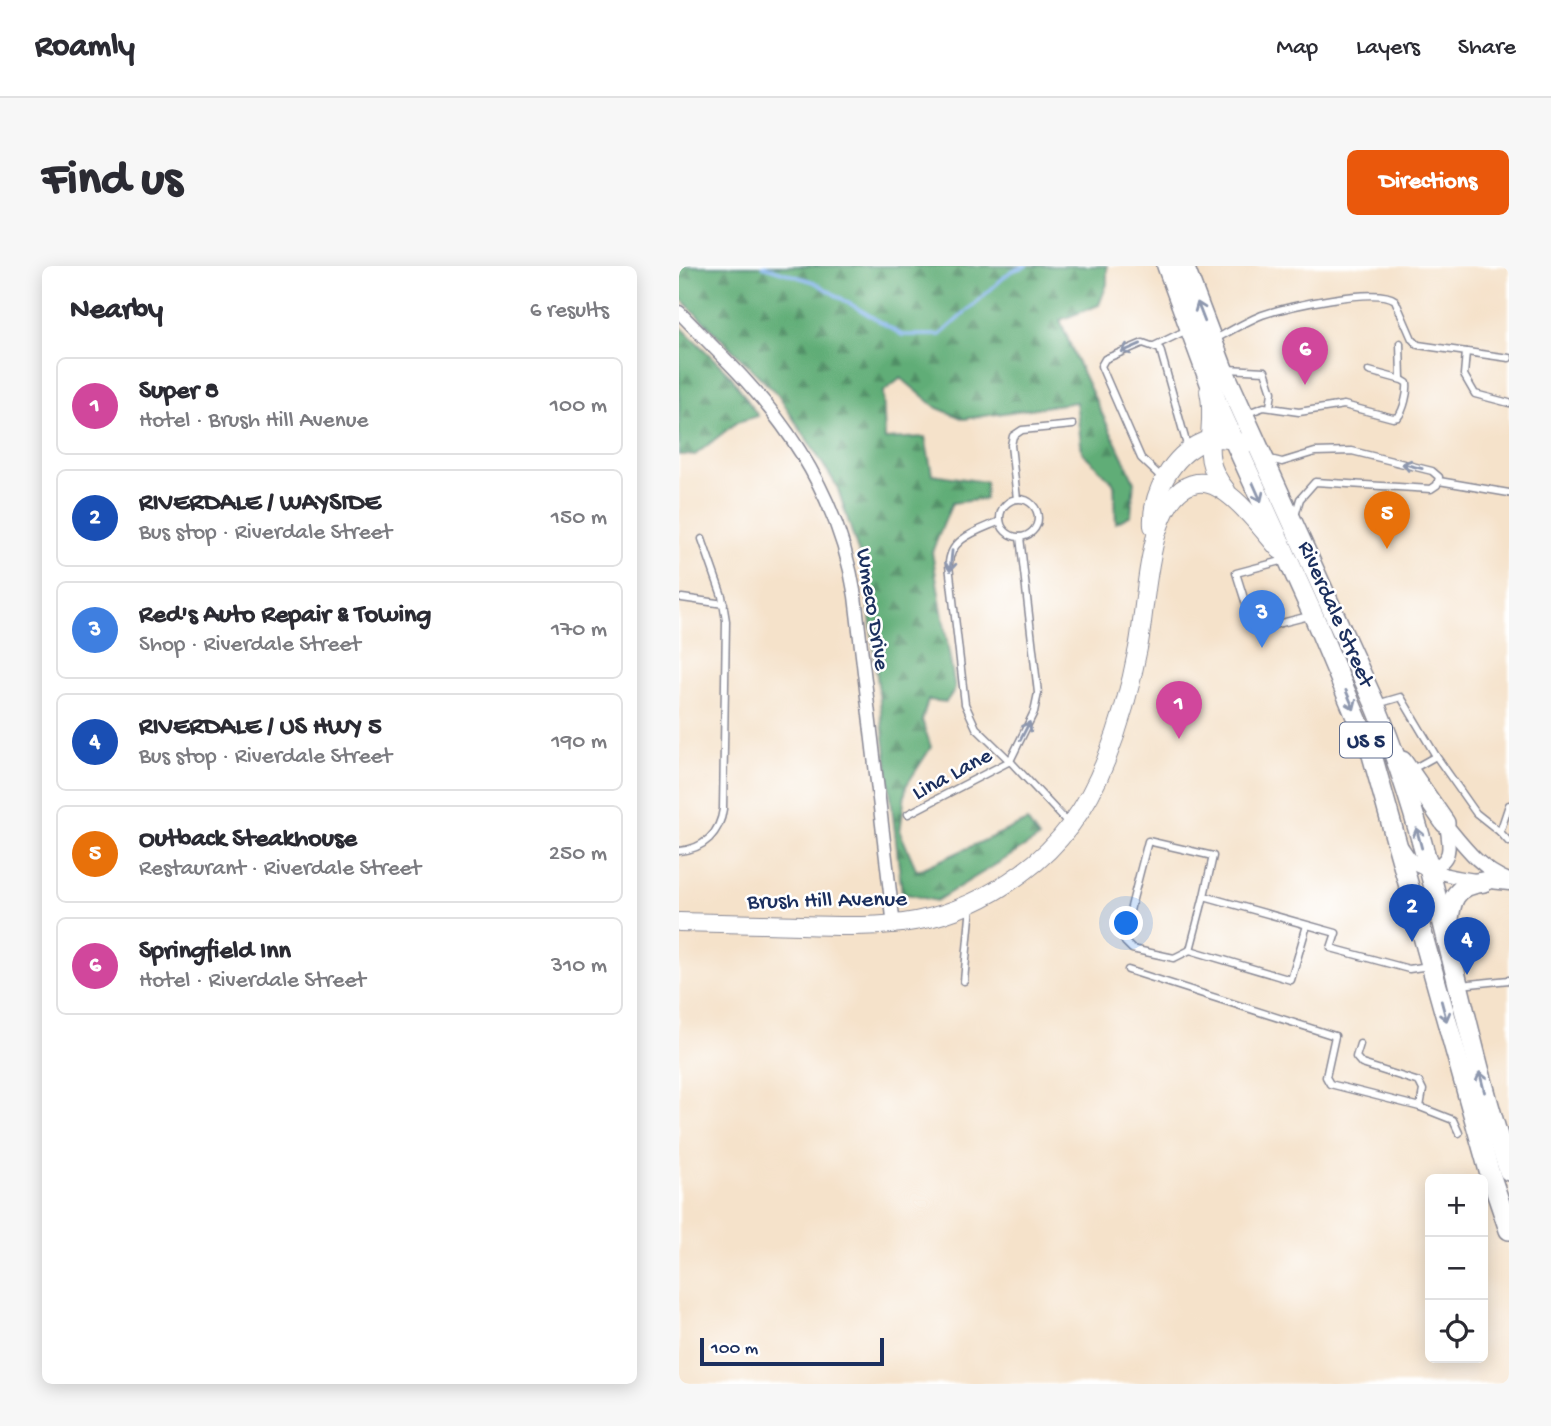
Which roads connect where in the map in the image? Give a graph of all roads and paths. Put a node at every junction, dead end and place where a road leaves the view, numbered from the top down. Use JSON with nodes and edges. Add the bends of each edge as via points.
{"nodes":[{"id":1,"x":1167,"y":266,"type":"edge"},
{"id":2,"x":1184,"y":266,"type":"edge"},
{"id":3,"x":679,"y":312,"type":"edge"},
{"id":4,"x":1189,"y":329,"type":"junction"},
{"id":5,"x":1212,"y":341,"type":"junction"},
{"id":6,"x":1400,"y":344,"type":"dead end"},
{"id":7,"x":1154,"y":346,"type":"junction"},
{"id":8,"x":1467,"y":352,"type":"junction"},
{"id":9,"x":1509,"y":358,"type":"edge"},
{"id":10,"x":1214,"y":369,"type":"junction"},
{"id":11,"x":1369,"y":371,"type":"dead end"},
{"id":12,"x":1401,"y":379,"type":"junction"},
{"id":13,"x":1509,"y":403,"type":"edge"},
{"id":14,"x":1270,"y":408,"type":"junction"},
{"id":15,"x":1243,"y":414,"type":"junction"},
{"id":16,"x":1073,"y":425,"type":"dead end"},
{"id":17,"x":1210,"y":439,"type":"junction"},
{"id":18,"x":1233,"y":439,"type":"junction"},
{"id":19,"x":1188,"y":452,"type":"junction"},
{"id":20,"x":1263,"y":457,"type":"junction"},
{"id":21,"x":1166,"y":475,"type":"junction"},
{"id":22,"x":1439,"y":481,"type":"junction"},
{"id":23,"x":1197,"y":483,"type":"junction"},
{"id":24,"x":1509,"y":493,"type":"edge"},
{"id":25,"x":1233,"y":498,"type":"junction"},
{"id":26,"x":1017,"y":499,"type":"junction"},
{"id":27,"x":1000,"y":521,"type":"junction"},
{"id":28,"x":1295,"y":528,"type":"junction"},
{"id":29,"x":1154,"y":536,"type":"junction"},
{"id":30,"x":1020,"y":537,"type":"junction"},
{"id":31,"x":702,"y":539,"type":"dead end"},
{"id":32,"x":1286,"y":557,"type":"junction"},
{"id":33,"x":682,"y":598,"type":"dead end"},
{"id":34,"x":723,"y":604,"type":"junction"},
{"id":35,"x":1313,"y":615,"type":"junction"},
{"id":36,"x":1375,"y":704,"type":"junction"},
{"id":37,"x":1436,"y":756,"type":"junction"},
{"id":38,"x":1010,"y":761,"type":"junction"},
{"id":39,"x":1405,"y":773,"type":"junction"},
{"id":40,"x":1509,"y":806,"type":"edge"},
{"id":41,"x":908,"y":814,"type":"dead end"},
{"id":42,"x":1445,"y":823,"type":"junction"},
{"id":43,"x":1070,"y":826,"type":"junction"},
{"id":44,"x":1500,"y":832,"type":"junction"},
{"id":45,"x":1396,"y":838,"type":"junction"},
{"id":46,"x":1509,"y":842,"type":"edge"},
{"id":47,"x":679,"y":851,"type":"edge"},
{"id":48,"x":1428,"y":869,"type":"junction"},
{"id":49,"x":1484,"y":882,"type":"junction"},
{"id":50,"x":1509,"y":882,"type":"edge"},
{"id":51,"x":1205,"y":896,"type":"junction"},
{"id":52,"x":971,"y":903,"type":"junction"},
{"id":53,"x":679,"y":922,"type":"edge"},
{"id":54,"x":1307,"y":925,"type":"junction"},
{"id":55,"x":894,"y":926,"type":"junction"},
{"id":56,"x":1189,"y":950,"type":"junction"},
{"id":57,"x":1451,"y":958,"type":"junction"},
{"id":58,"x":1431,"y":966,"type":"junction"},
{"id":59,"x":1128,"y":970,"type":"dead end"},
{"id":60,"x":1509,"y":980,"type":"edge"},
{"id":61,"x":964,"y":981,"type":"dead end"},
{"id":62,"x":1458,"y":985,"type":"junction"},
{"id":63,"x":1360,"y":1044,"type":"dead end"},
{"id":64,"x":1419,"y":1107,"type":"junction"},
{"id":65,"x":1459,"y":1133,"type":"dead end"},
{"id":66,"x":1509,"y":1171,"type":"edge"},
{"id":67,"x":1509,"y":1230,"type":"edge"}],
"edges":[{"from":1,"to":4,"type":"main road","name":"Riverdale Street","number":"US 5"},
{"from":5,"to":2,"type":"main road","name":"Riverdale Street","number":"US 5","one_way":true},
{"from":3,"to":55,"type":"street","name":"Wmeco Drive","via":[[747,383],[794,441],[837,524],[855,596]]},
{"from":4,"to":7,"type":"lane"},
{"from":4,"to":10,"type":"main road","name":"Riverdale Street","number":"US 5"},
{"from":5,"to":8,"type":"lane","via":[[1274,312],[1338,298],[1384,296],[1395,300],[1418,345]]},
{"from":5,"to":10,"type":"main road","name":"Riverdale Street","number":"US 5"},
{"from":6,"to":12,"type":"lane"},
{"from":7,"to":19,"type":"lane","via":[[1160,349]]},
{"from":7,"to":21,"type":"lane","one_way":true,"via":[[1143,343],[1105,359],[1101,366],[1141,458]]},
{"from":8,"to":9,"type":"lane"},
{"from":8,"to":13,"type":"lane","via":[[1464,373],[1475,394]]},
{"from":10,"to":14,"type":"lane","via":[[1265,372],[1272,392]]},
{"from":10,"to":15,"type":"main road","name":"Riverdale Street","number":"US 5"},
{"from":10,"to":17,"type":"street"},
{"from":10,"to":18,"type":"main road","name":"Riverdale Street","number":"US 5"},
{"from":11,"to":12,"type":"lane"},
{"from":12,"to":14,"type":"lane","via":[[1408,388],[1397,418],[1344,405],[1299,412]]},
{"from":14,"to":15,"type":"lane"},
{"from":15,"to":20,"type":"main road","name":"Riverdale Street","number":"US 5"},
{"from":16,"to":26,"type":"lane","via":[[1020,431],[1013,436]]},
{"from":17,"to":18,"type":"street"},
{"from":17,"to":19,"type":"street","name":"Brush Hill Avenue"},
{"from":17,"to":25,"type":"street","via":[[1211,467]]},
{"from":18,"to":20,"type":"street"},
{"from":18,"to":32,"type":"main road","name":"Riverdale Street","number":"US 5","one_way":true},
{"from":19,"to":21,"type":"street","name":"Brush Hill Avenue"},
{"from":22,"to":20,"type":"lane","one_way":true,"via":[[1432,471],[1352,452],[1315,452],[1282,462]]},
{"from":20,"to":28,"type":"main road","name":"Riverdale Street","number":"US 5"},
{"from":21,"to":23,"type":"street"},
{"from":21,"to":29,"type":"street","name":"Brush Hill Avenue","via":[[1153,511]]},
{"from":22,"to":24,"type":"lane"},
{"from":22,"to":28,"type":"lane","via":[[1431,489],[1315,482],[1297,504]]},
{"from":23,"to":25,"type":"street","via":[[1213,484]]},
{"from":23,"to":29,"type":"street","name":"Brush Hill Avenue","via":[[1172,497]]},
{"from":25,"to":32,"type":"street"},
{"from":26,"to":27,"type":"lane","via":[[1004,506]]},
{"from":26,"to":30,"type":"lane","via":[[1031,503],[1038,518],[1034,530]]},
{"from":27,"to":30,"type":"lane","via":[[1005,531]]},
{"from":27,"to":38,"type":"lane","one_way":true,"via":[[957,543],[949,565],[965,704],[976,728]]},
{"from":28,"to":36,"type":"main road","name":"Riverdale Street","number":"US 5"},
{"from":29,"to":43,"type":"street","name":"Brush Hill Avenue","via":[[1139,646],[1119,719],[1100,774]]},
{"from":38,"to":30,"type":"lane","one_way":true,"via":[[1032,717],[1038,693]]},
{"from":31,"to":34,"type":"lane"},
{"from":32,"to":35,"type":"main road","name":"Riverdale Street","number":"US 5"},
{"from":32,"to":35,"type":"lane","via":[[1236,573],[1254,630]]},
{"from":33,"to":34,"type":"lane"},
{"from":34,"to":47,"type":"lane","via":[[722,812],[709,839]]},
{"from":35,"to":45,"type":"main road","name":"Riverdale Street","number":"US 5","one_way":true,"via":[[1367,743]]},
{"from":36,"to":37,"type":"lane","via":[[1401,697]]},
{"from":36,"to":39,"type":"main road","name":"Riverdale Street","number":"US 5"},
{"from":37,"to":39,"type":"lane"},
{"from":37,"to":44,"type":"lane","via":[[1476,813]]},
{"from":38,"to":41,"type":"lane","name":"Lina Lane"},
{"from":38,"to":43,"type":"lane"},
{"from":39,"to":42,"type":"main road","name":"Riverdale Street"},
{"from":48,"to":39,"type":"main road","number":"US 5","one_way":true},
{"from":40,"to":44,"type":"lane"},
{"from":42,"to":48,"type":"street","via":[[1447,856]]},
{"from":42,"to":50,"type":"street","via":[[1476,860]]},
{"from":43,"to":52,"type":"street","name":"Brush Hill Avenue","via":[[1033,865]]},
{"from":44,"to":46,"type":"lane"},
{"from":45,"to":48,"type":"street","via":[[1414,862]]},
{"from":45,"to":58,"type":"main road","name":"Riverdale Street","number":"US 5"},
{"from":48,"to":49,"type":"street"},
{"from":48,"to":57,"type":"main road","number":"US 5"},
{"from":49,"to":50,"type":"street"},
{"from":49,"to":57,"type":"main road","via":[[1467,886],[1453,901],[1448,930]]},
{"from":51,"to":54,"type":"lane"},
{"from":51,"to":56,"type":"lane"},
{"from":51,"to":56,"type":"lane","via":[[1213,856],[1148,841],[1125,942],[1132,949],[1174,958]]},
{"from":52,"to":55,"type":"street","name":"Brush Hill Avenue"},
{"from":52,"to":61,"type":"lane"},
{"from":53,"to":55,"type":"street","name":"Brush Hill Avenue"},
{"from":54,"to":56,"type":"lane","via":[[1291,980]]},
{"from":54,"to":58,"type":"lane","via":[[1336,933],[1331,948],[1409,969]]},
{"from":57,"to":62,"type":"main road","number":"US 5"},
{"from":58,"to":67,"type":"main road","name":"Riverdale Street","number":"US 5","one_way":true},
{"from":59,"to":64,"type":"lane","via":[[1335,1036],[1326,1077],[1329,1084]]},
{"from":60,"to":62,"type":"lane"},
{"from":66,"to":62,"type":"main road","number":"US 5","one_way":true},
{"from":63,"to":64,"type":"lane","via":[[1356,1057],[1362,1064],[1419,1082],[1423,1090]]},
{"from":64,"to":65,"type":"lane","via":[[1453,1120]]}]}
